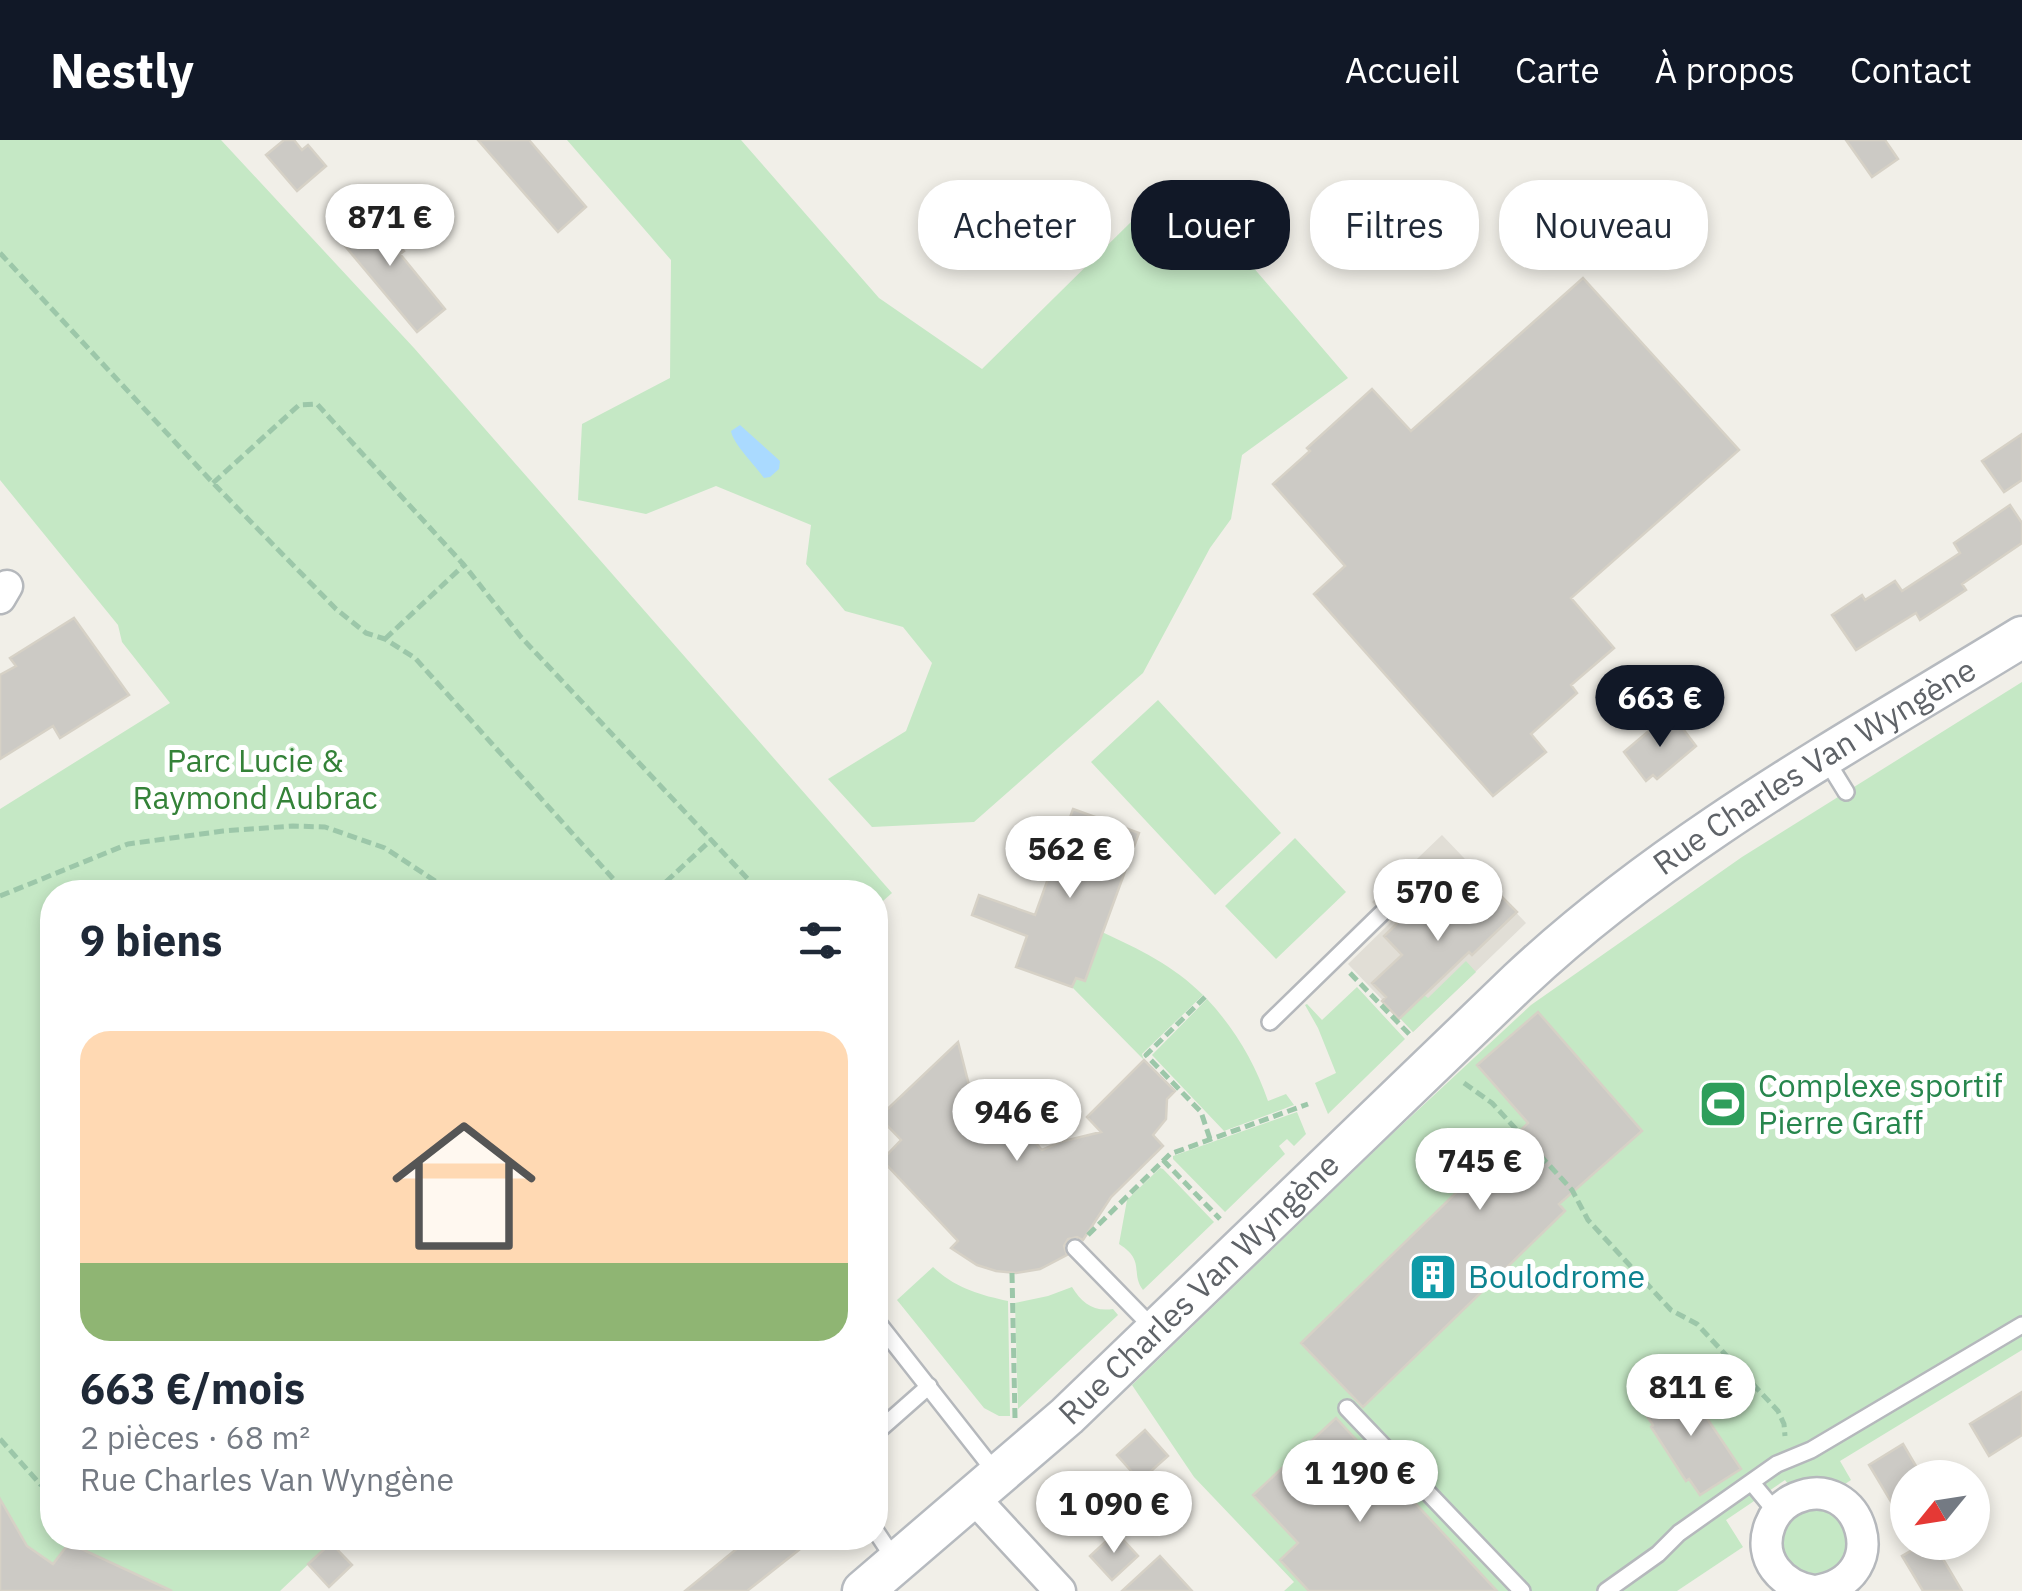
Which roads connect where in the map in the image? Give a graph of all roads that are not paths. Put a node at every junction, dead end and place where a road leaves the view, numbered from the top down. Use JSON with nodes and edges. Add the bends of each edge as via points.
{"nodes":[{"id":1,"x":2022,"y":637,"type":"edge"},
{"id":2,"x":1825,"y":758,"type":"junction"},
{"id":3,"x":1846,"y":792,"type":"dead end"},
{"id":4,"x":1383,"y":912,"type":"dead end"},
{"id":5,"x":1270,"y":1022,"type":"dead end"},
{"id":6,"x":1078,"y":1245,"type":"road end"},
{"id":7,"x":2022,"y":1325,"type":"edge"},
{"id":8,"x":1155,"y":1330,"type":"junction"},
{"id":9,"x":888,"y":1335,"type":"edge"},
{"id":10,"x":928,"y":1386,"type":"junction"},
{"id":11,"x":1347,"y":1408,"type":"dead end"},
{"id":12,"x":888,"y":1421,"type":"edge"},
{"id":13,"x":1752,"y":1484,"type":"junction"},
{"id":14,"x":986,"y":1486,"type":"junction"},
{"id":15,"x":1776,"y":1512,"type":"junction"},
{"id":16,"x":888,"y":1546,"type":"edge"},
{"id":17,"x":884,"y":1550,"type":"edge"},
{"id":18,"x":1831,"y":1589,"type":"edge"},
{"id":19,"x":862,"y":1591,"type":"edge"},
{"id":20,"x":1060,"y":1591,"type":"edge"},
{"id":21,"x":1522,"y":1591,"type":"edge"},
{"id":22,"x":1606,"y":1591,"type":"edge"}],
"edges":[{"from":1,"to":2,"type":"street","name":"Rue Charles Van Wyngène"},
{"from":2,"to":3,"type":"lane"},
{"from":2,"to":8,"type":"street","name":"Rue Charles Van Wyngène","via":[[1661,863],[1555,946]]},
{"from":4,"to":5,"type":"lane"},
{"from":6,"to":8,"type":"lane"},
{"from":7,"to":13,"type":"lane"},
{"from":8,"to":14,"type":"street","name":"Rue Charles Van Wyngène"},
{"from":9,"to":10,"type":"lane"},
{"from":10,"to":12,"type":"lane"},
{"from":10,"to":14,"type":"lane"},
{"from":11,"to":21,"type":"lane"},
{"from":13,"to":15,"type":"lane"},
{"from":13,"to":22,"type":"lane"},
{"from":14,"to":16,"type":"street","name":"Rue Charles Van Wyngène"},
{"from":14,"to":20,"type":"street"},
{"from":15,"to":18,"type":"street","via":[[1766,1541],[1775,1570],[1800,1588]]},
{"from":15,"to":18,"type":"street","via":[[1788,1501],[1820,1494],[1850,1508],[1864,1538],[1862,1554],[1855,1570]]},
{"from":17,"to":19,"type":"street","name":"Rue Charles Van Wyngène"}]}
